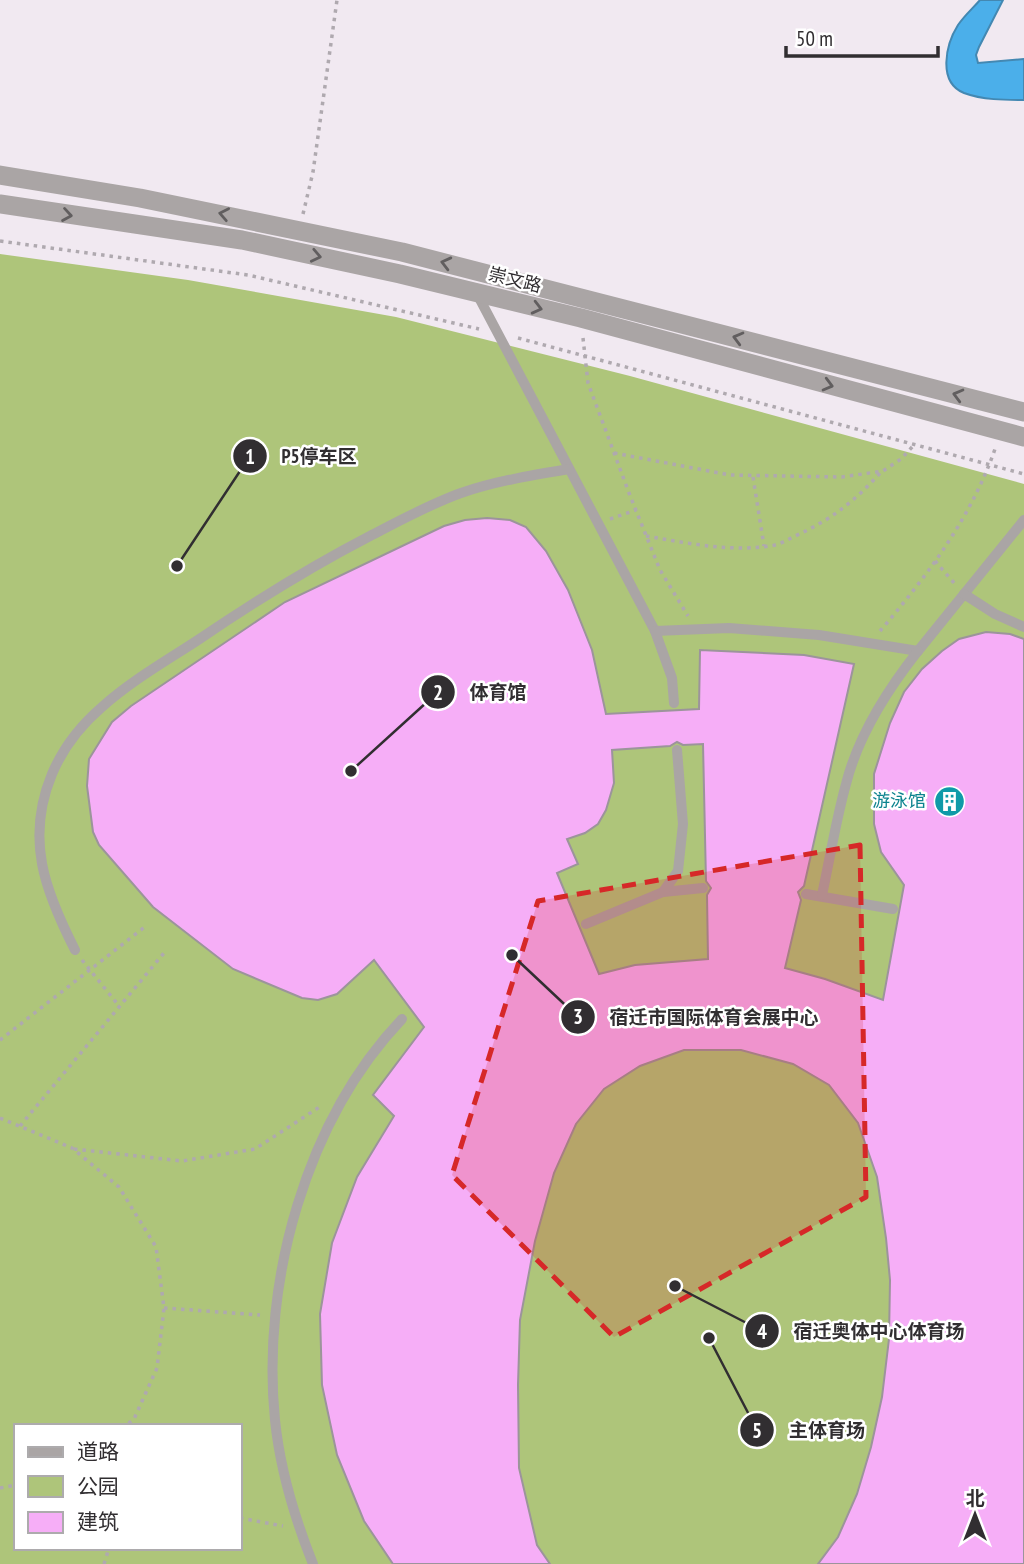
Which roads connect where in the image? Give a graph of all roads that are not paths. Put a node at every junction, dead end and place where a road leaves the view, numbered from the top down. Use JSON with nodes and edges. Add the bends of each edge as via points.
{"nodes":[{"id":1,"x":0,"y":175,"type":"edge"},
{"id":2,"x":0,"y":204,"type":"edge"},
{"id":3,"x":476,"y":292,"type":"junction"},
{"id":4,"x":1024,"y":412,"type":"edge"},
{"id":5,"x":1024,"y":437,"type":"edge"},
{"id":6,"x":569,"y":469,"type":"junction"},
{"id":7,"x":1024,"y":520,"type":"edge"},
{"id":8,"x":964,"y":594,"type":"junction"},
{"id":9,"x":1024,"y":627,"type":"edge"},
{"id":10,"x":655,"y":631,"type":"junction"},
{"id":11,"x":918,"y":651,"type":"junction"},
{"id":12,"x":674,"y":703,"type":"dead end"},
{"id":13,"x":677,"y":750,"type":"dead end"},
{"id":14,"x":703,"y":888,"type":"dead end"},
{"id":15,"x":663,"y":892,"type":"junction"},
{"id":16,"x":806,"y":894,"type":"dead end"},
{"id":17,"x":822,"y":895,"type":"junction"},
{"id":18,"x":893,"y":909,"type":"dead end"},
{"id":19,"x":586,"y":924,"type":"dead end"},
{"id":20,"x":75,"y":950,"type":"road end"},
{"id":21,"x":402,"y":1019,"type":"dead end"},
{"id":22,"x":313,"y":1564,"type":"edge"}],
"edges":[{"from":4,"to":1,"type":"street","name":"崇文路","one_way":true,"via":[[428,258],[140,198]]},
{"from":2,"to":3,"type":"street","name":"崇文路","one_way":true,"via":[[242,240]]},
{"from":3,"to":5,"type":"street","name":"崇文路","one_way":true},
{"from":3,"to":6,"type":"lane"},
{"from":6,"to":10,"type":"lane"},
{"from":6,"to":20,"type":"lane","via":[[469,491],[393,524],[255,602],[103,706],[61,755],[40,814],[43,870],[53,907]]},
{"from":7,"to":8,"type":"lane"},
{"from":8,"to":9,"type":"lane"},
{"from":8,"to":11,"type":"lane"},
{"from":10,"to":11,"type":"lane","via":[[729,628],[819,635]]},
{"from":10,"to":12,"type":"lane","via":[[672,678]]},
{"from":11,"to":17,"type":"lane","via":[[889,688],[846,781]]},
{"from":13,"to":15,"type":"lane","via":[[681,854],[678,871]]},
{"from":14,"to":15,"type":"lane"},
{"from":15,"to":19,"type":"lane"},
{"from":16,"to":17,"type":"lane"},
{"from":17,"to":18,"type":"lane"},
{"from":21,"to":22,"type":"lane","via":[[352,1087],[320,1143],[290,1228],[274,1316],[275,1422],[285,1476]]}]}
